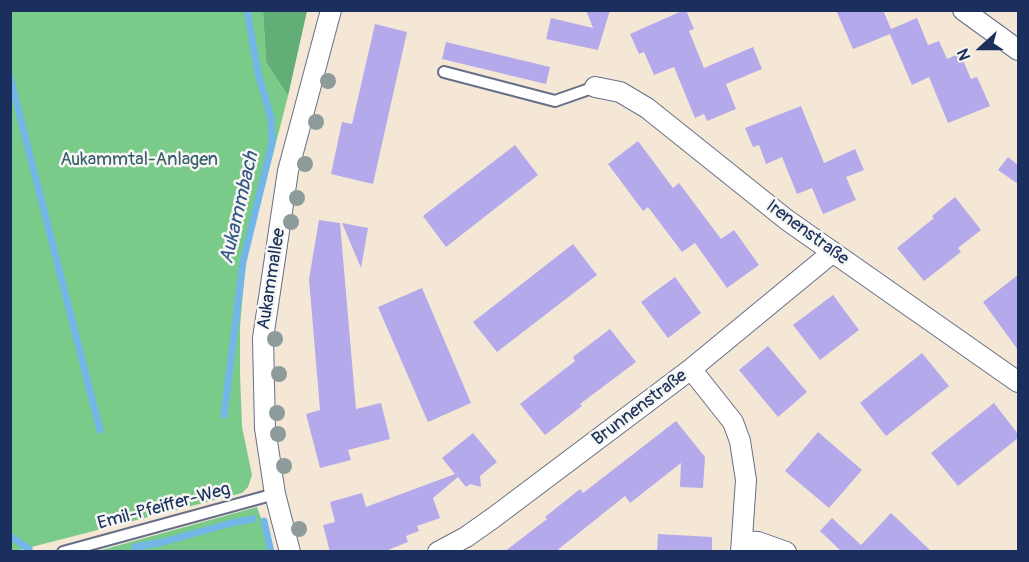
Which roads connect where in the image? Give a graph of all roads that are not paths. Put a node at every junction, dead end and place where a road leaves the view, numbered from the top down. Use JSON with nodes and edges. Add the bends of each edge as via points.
{"nodes":[{"id":1,"x":331,"y":10,"type":"edge"},
{"id":2,"x":963,"y":10,"type":"edge"},
{"id":3,"x":1018,"y":50,"type":"edge"},
{"id":4,"x":444,"y":72,"type":"dead end"},
{"id":5,"x":595,"y":87,"type":"joint"},
{"id":6,"x":833,"y":252,"type":"junction"},
{"id":7,"x":691,"y":369,"type":"junction"},
{"id":8,"x":1018,"y":382,"type":"edge"},
{"id":9,"x":275,"y":494,"type":"junction"},
{"id":10,"x":741,"y":546,"type":"edge"},
{"id":11,"x":63,"y":552,"type":"edge"},
{"id":12,"x":290,"y":552,"type":"edge"},
{"id":13,"x":438,"y":552,"type":"edge"},
{"id":14,"x":786,"y":552,"type":"edge"}],
"edges":[{"from":1,"to":9,"type":"street","name":"Aukammallee","via":[[288,171],[263,338],[265,428]]},
{"from":2,"to":3,"type":"street"},
{"from":4,"to":5,"type":"lane","via":[[555,100]]},
{"from":5,"to":6,"type":"street","name":"Irenenstraße","via":[[620,92],[647,108]]},
{"from":6,"to":7,"type":"street","name":"Brunnenstraße"},
{"from":6,"to":8,"type":"street","name":"Irenenstraße"},
{"from":7,"to":10,"type":"street","via":[[733,422],[740,441],[746,480]]},
{"from":7,"to":13,"type":"street","name":"Brunnenstraße","via":[[494,518]]},
{"from":9,"to":11,"type":"lane","name":"Emil-Pfeiffer-Weg"},
{"from":9,"to":12,"type":"street","name":"Aukammallee"},
{"from":10,"to":14,"type":"street","via":[[758,542]]}]}
